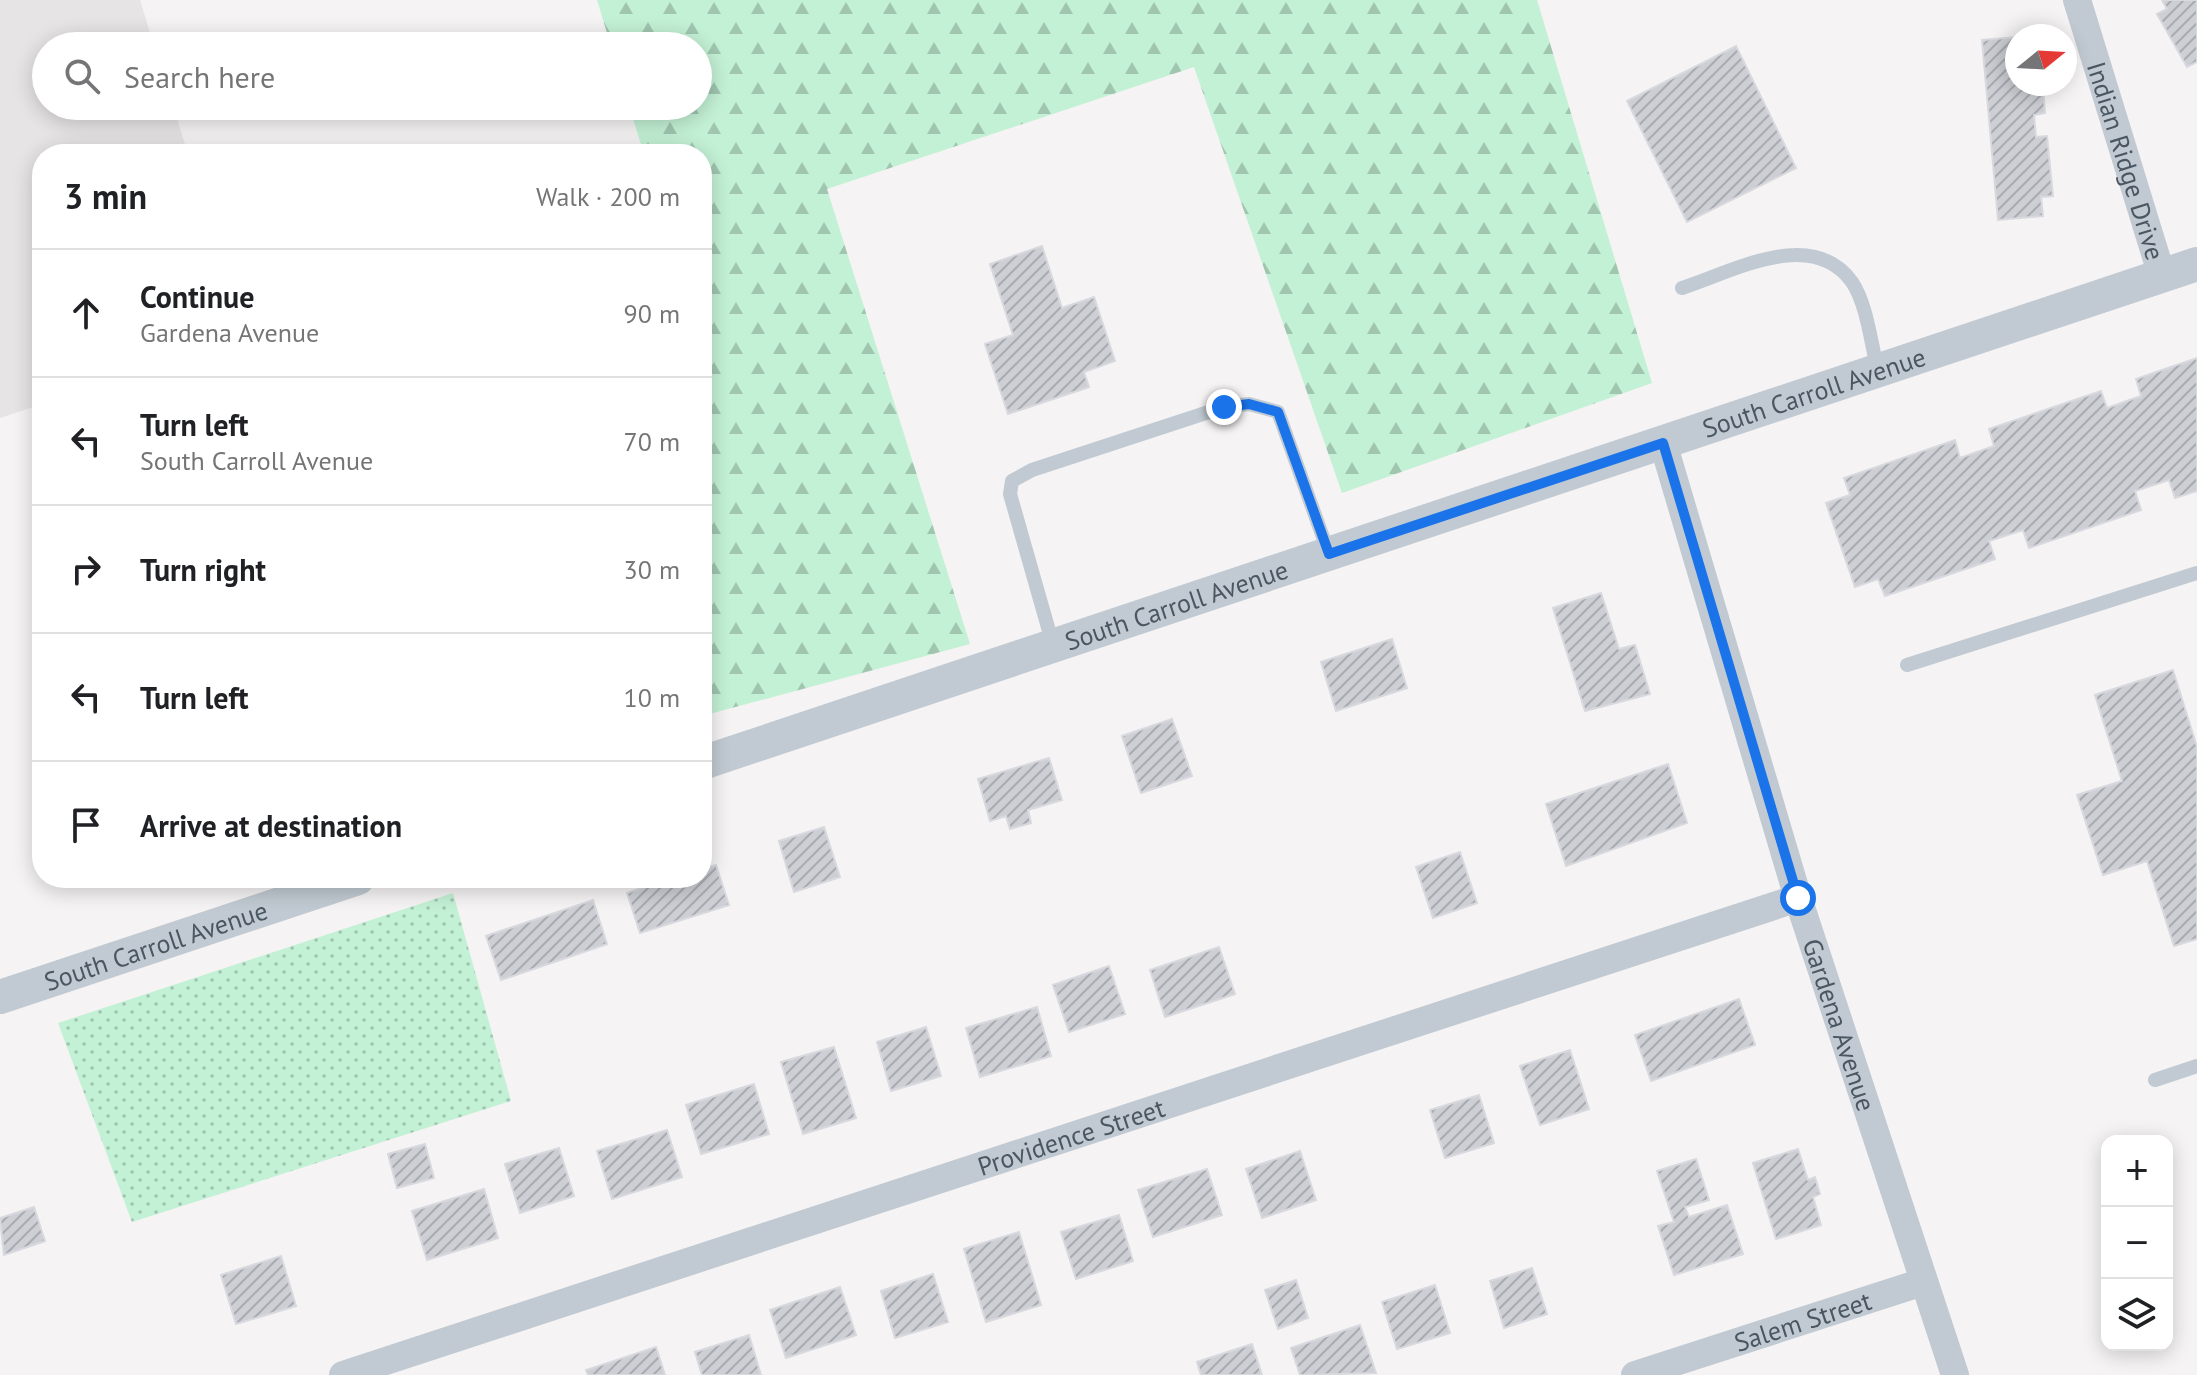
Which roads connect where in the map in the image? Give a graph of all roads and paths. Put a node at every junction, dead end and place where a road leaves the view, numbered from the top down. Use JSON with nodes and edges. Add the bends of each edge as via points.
{"nodes":[{"id":1,"x":2077,"y":0,"type":"edge"},
{"id":2,"x":2197,"y":264,"type":"edge"},
{"id":3,"x":2162,"y":276,"type":"junction"},
{"id":4,"x":1682,"y":288,"type":"dead end"},
{"id":5,"x":1878,"y":371,"type":"junction"},
{"id":6,"x":1663,"y":443,"type":"junction"},
{"id":7,"x":1329,"y":554,"type":"junction"},
{"id":8,"x":2197,"y":573,"type":"edge"},
{"id":9,"x":1053,"y":646,"type":"junction"},
{"id":10,"x":1907,"y":665,"type":"dead end"},
{"id":11,"x":712,"y":760,"type":"edge"},
{"id":12,"x":328,"y":888,"type":"edge"},
{"id":13,"x":1798,"y":898,"type":"junction"},
{"id":14,"x":0,"y":997,"type":"edge"},
{"id":15,"x":2197,"y":1066,"type":"edge"},
{"id":16,"x":2155,"y":1080,"type":"dead end"},
{"id":17,"x":1923,"y":1282,"type":"junction"},
{"id":18,"x":343,"y":1375,"type":"edge"},
{"id":19,"x":1635,"y":1375,"type":"edge"},
{"id":20,"x":1955,"y":1375,"type":"edge"}],
"edges":[{"from":1,"to":3,"type":"street","name":"Indian Ridge Drive"},
{"from":2,"to":3,"type":"street","name":"South Carroll Avenue"},
{"from":3,"to":5,"type":"street","name":"South Carroll Avenue"},
{"from":4,"to":5,"type":"lane","via":[[1777,258],[1804,253],[1824,257],[1853,284]]},
{"from":5,"to":6,"type":"street","name":"South Carroll Avenue"},
{"from":6,"to":7,"type":"street","name":"South Carroll Avenue"},
{"from":6,"to":13,"type":"street","name":"Gardena Avenue"},
{"from":7,"to":9,"type":"street","name":"South Carroll Avenue"},
{"from":7,"to":9,"type":"lane","via":[[1278,412],[1249,404],[1224,407],[1032,470],[1012,481],[1010,494]]},
{"from":8,"to":10,"type":"lane"},
{"from":9,"to":11,"type":"street","name":"South Carroll Avenue"},
{"from":12,"to":14,"type":"street","name":"South Carroll Avenue"},
{"from":13,"to":17,"type":"street","name":"Gardena Avenue"},
{"from":13,"to":18,"type":"street","name":"Providence Street"},
{"from":15,"to":16,"type":"lane"},
{"from":17,"to":19,"type":"street","name":"Salem Street"},
{"from":17,"to":20,"type":"street","name":"Gardena Avenue"}]}
